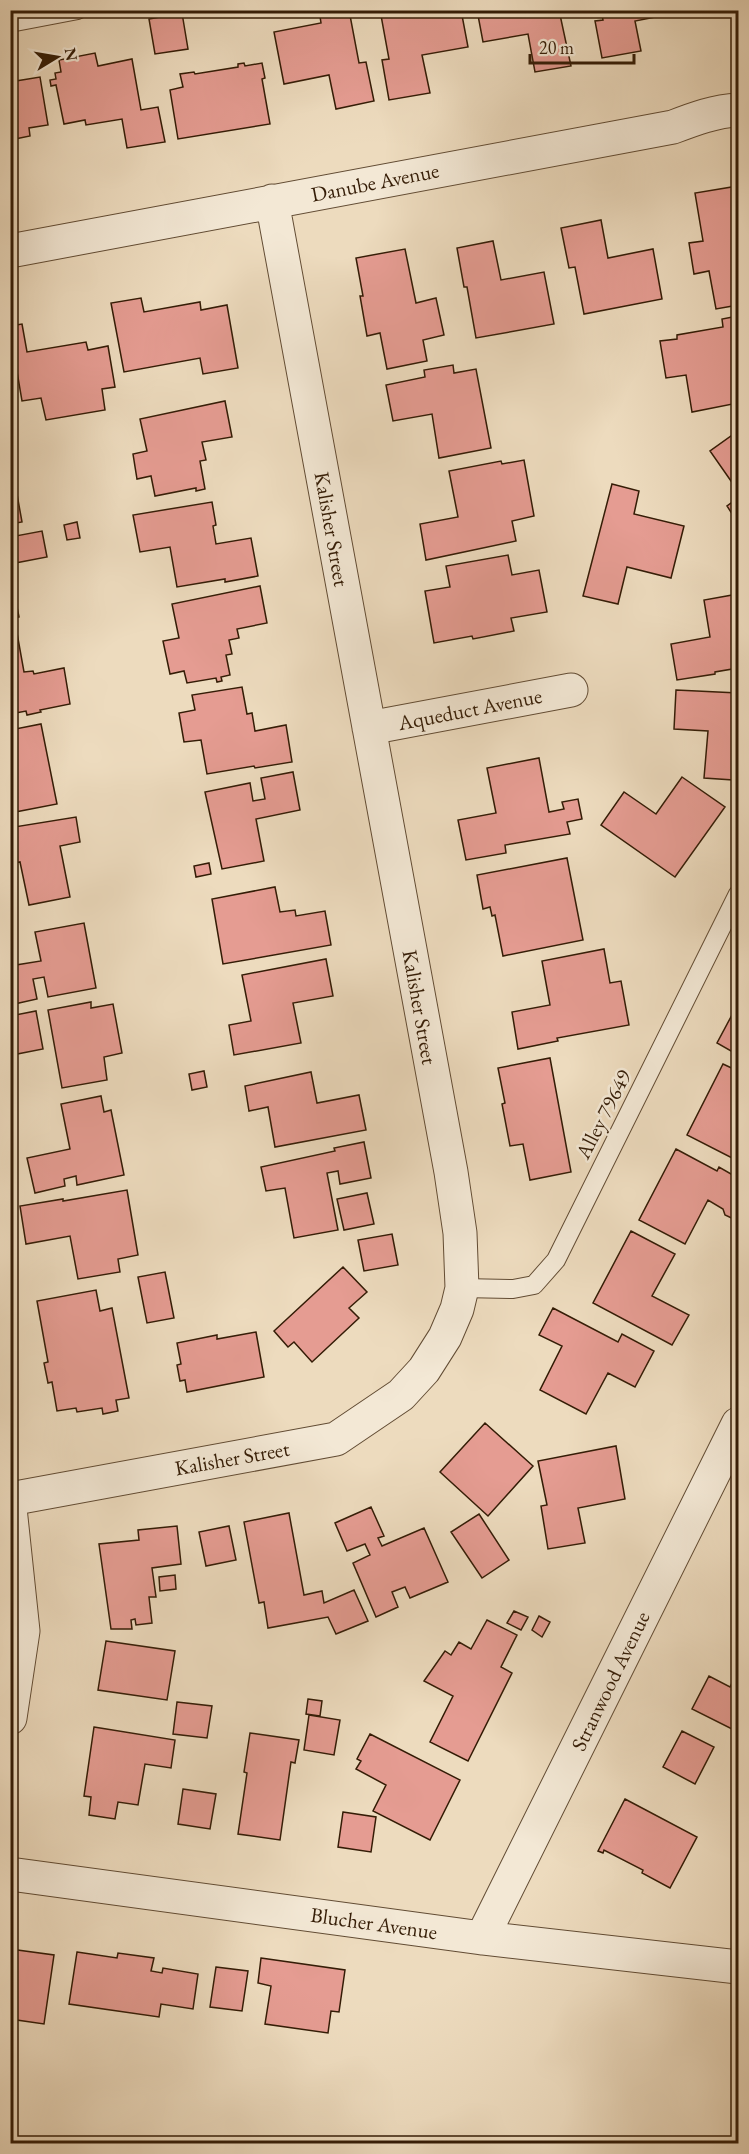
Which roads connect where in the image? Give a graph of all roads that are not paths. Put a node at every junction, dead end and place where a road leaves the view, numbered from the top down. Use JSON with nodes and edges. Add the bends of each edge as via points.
{"nodes":[{"id":1,"x":78,"y":10,"type":"edge"},
{"id":2,"x":10,"y":23,"type":"edge"},
{"id":3,"x":738,"y":110,"type":"edge"},
{"id":4,"x":272,"y":201,"type":"junction"},
{"id":5,"x":10,"y":251,"type":"edge"},
{"id":6,"x":571,"y":690,"type":"dead end"},
{"id":7,"x":369,"y":728,"type":"junction"},
{"id":8,"x":738,"y":894,"type":"edge"},
{"id":9,"x":462,"y":1288,"type":"junction"},
{"id":10,"x":738,"y":1424,"type":"edge"},
{"id":11,"x":10,"y":1499,"type":"edge"},
{"id":12,"x":10,"y":1508,"type":"edge"},
{"id":13,"x":10,"y":1718,"type":"edge"},
{"id":14,"x":10,"y":1874,"type":"edge"},
{"id":15,"x":482,"y":1938,"type":"junction"},
{"id":16,"x":738,"y":1967,"type":"edge"}],
"edges":[{"from":1,"to":2,"type":"lane"},
{"from":3,"to":4,"type":"street","name":"Danube Avenue","via":[[698,117],[673,127]]},
{"from":4,"to":5,"type":"street","name":"Danube Avenue"},
{"from":4,"to":7,"type":"street","name":"Kalisher Street"},
{"from":6,"to":7,"type":"street","name":"Aqueduct Avenue"},
{"from":7,"to":9,"type":"street","name":"Kalisher Street","via":[[451,1172],[460,1233]]},
{"from":8,"to":9,"type":"lane","name":"Alley 79649","via":[[556,1260],[534,1285],[513,1289]]},
{"from":9,"to":11,"type":"street","name":"Kalisher Street","via":[[458,1310],[424,1370],[401,1395],[336,1439]]},
{"from":10,"to":15,"type":"street","name":"Stranwood Avenue"},
{"from":12,"to":13,"type":"street","via":[[24,1631]]},
{"from":14,"to":15,"type":"street","name":"Blucher Avenue"},
{"from":15,"to":16,"type":"street","name":"Blucher Avenue"}]}
